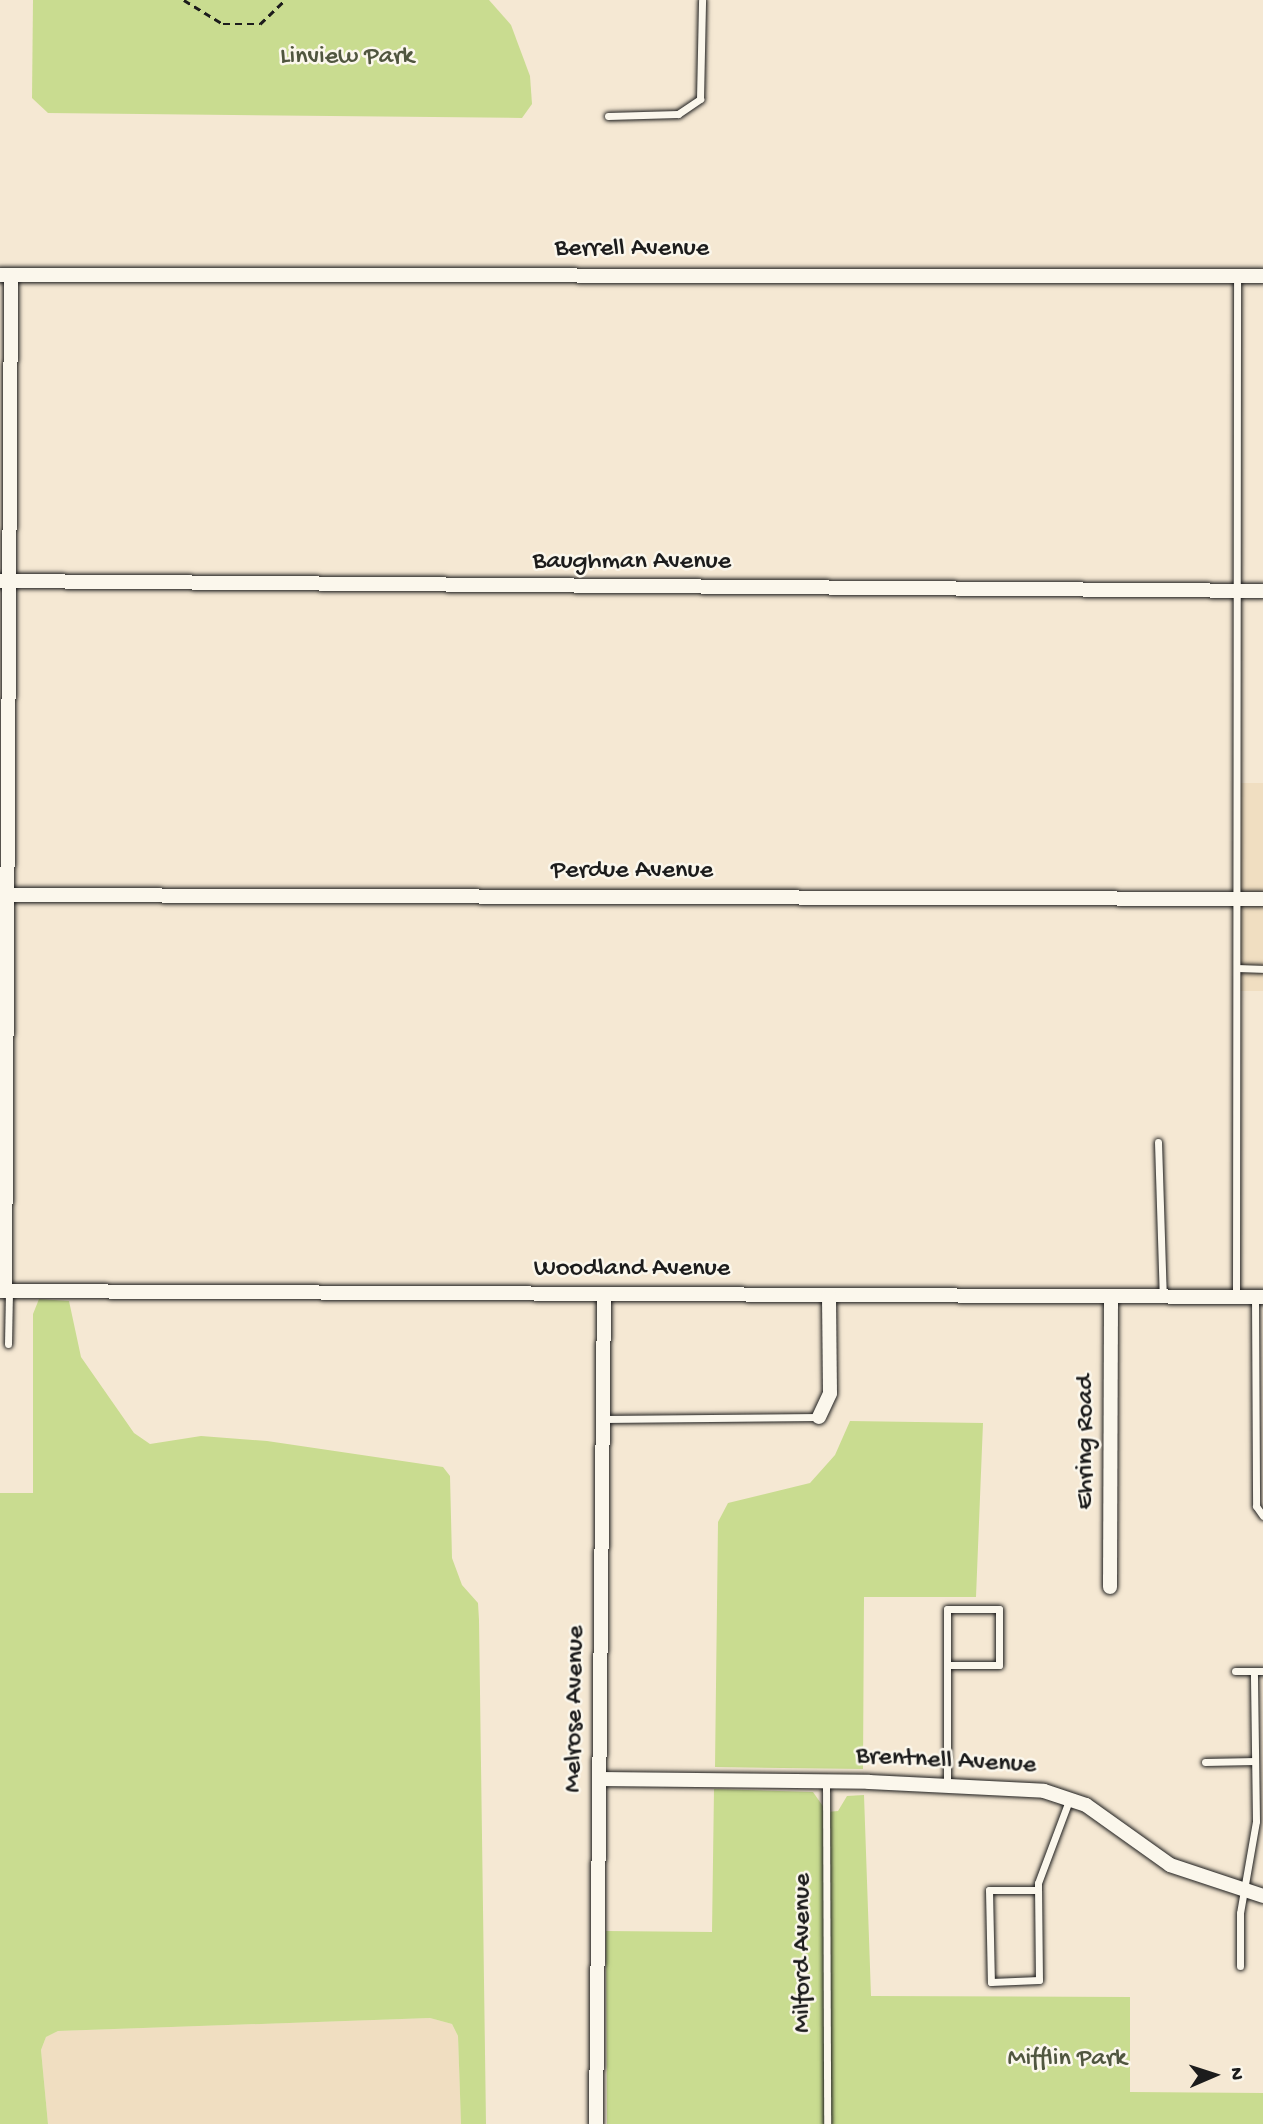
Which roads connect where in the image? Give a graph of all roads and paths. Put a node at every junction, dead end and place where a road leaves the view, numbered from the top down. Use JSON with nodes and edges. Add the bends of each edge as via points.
{"nodes":[{"id":1,"x":184,"y":0,"type":"edge"},
{"id":2,"x":285,"y":0,"type":"edge"},
{"id":3,"x":702,"y":0,"type":"edge"},
{"id":4,"x":608,"y":116,"type":"dead end"},
{"id":5,"x":6,"y":275,"type":"edge"},
{"id":6,"x":1237,"y":276,"type":"junction"},
{"id":7,"x":1263,"y":276,"type":"edge"},
{"id":8,"x":5,"y":581,"type":"edge"},
{"id":9,"x":1241,"y":591,"type":"junction"},
{"id":10,"x":1263,"y":591,"type":"edge"},
{"id":11,"x":4,"y":895,"type":"edge"},
{"id":12,"x":1241,"y":898,"type":"junction"},
{"id":13,"x":1263,"y":899,"type":"edge"},
{"id":14,"x":1240,"y":968,"type":"junction"},
{"id":15,"x":1263,"y":969,"type":"edge"},
{"id":16,"x":1158,"y":1142,"type":"dead end"},
{"id":17,"x":5,"y":1292,"type":"edge"},
{"id":18,"x":604,"y":1294,"type":"junction"},
{"id":19,"x":829,"y":1295,"type":"junction"},
{"id":20,"x":1111,"y":1296,"type":"junction"},
{"id":21,"x":1163,"y":1297,"type":"junction"},
{"id":22,"x":1236,"y":1297,"type":"junction"},
{"id":23,"x":1259,"y":1297,"type":"edge"},
{"id":24,"x":8,"y":1344,"type":"dead end"},
{"id":25,"x":819,"y":1417,"type":"joint"},
{"id":26,"x":603,"y":1419,"type":"junction"},
{"id":27,"x":1263,"y":1516,"type":"edge"},
{"id":28,"x":1110,"y":1587,"type":"dead end"},
{"id":29,"x":947,"y":1665,"type":"junction"},
{"id":30,"x":1235,"y":1671,"type":"dead end"},
{"id":31,"x":1254,"y":1671,"type":"junction"},
{"id":32,"x":1263,"y":1671,"type":"edge"},
{"id":33,"x":1255,"y":1761,"type":"junction"},
{"id":34,"x":1205,"y":1762,"type":"dead end"},
{"id":35,"x":599,"y":1779,"type":"junction"},
{"id":36,"x":826,"y":1782,"type":"junction"},
{"id":37,"x":947,"y":1785,"type":"junction"},
{"id":38,"x":1070,"y":1798,"type":"junction"},
{"id":39,"x":1038,"y":1890,"type":"junction"},
{"id":40,"x":1246,"y":1891,"type":"junction"},
{"id":41,"x":1263,"y":1896,"type":"edge"},
{"id":42,"x":1240,"y":1966,"type":"dead end"},
{"id":43,"x":596,"y":2124,"type":"edge"},
{"id":44,"x":827,"y":2124,"type":"edge"}],
"edges":[{"from":1,"to":2,"type":"path","via":[[197,12],[235,24],[260,24]]},
{"from":3,"to":4,"type":"lane","via":[[700,99],[678,114]]},
{"from":5,"to":6,"type":"street","name":"Berrell Avenue"},
{"from":5,"to":8,"type":"street"},
{"from":6,"to":7,"type":"street","name":"Berrell Avenue"},
{"from":6,"to":9,"type":"lane"},
{"from":8,"to":9,"type":"street","name":"Baughman Avenue"},
{"from":8,"to":11,"type":"street"},
{"from":9,"to":10,"type":"street","name":"Baughman Avenue"},
{"from":9,"to":12,"type":"lane"},
{"from":11,"to":12,"type":"street","name":"Perdue Avenue"},
{"from":11,"to":17,"type":"street"},
{"from":12,"to":13,"type":"street","name":"Perdue Avenue"},
{"from":12,"to":14,"type":"lane"},
{"from":14,"to":15,"type":"lane"},
{"from":14,"to":22,"type":"lane"},
{"from":16,"to":21,"type":"lane"},
{"from":17,"to":18,"type":"street","name":"Woodland Avenue"},
{"from":17,"to":24,"type":"lane"},
{"from":18,"to":19,"type":"street","name":"Woodland Avenue"},
{"from":18,"to":26,"type":"street","name":"Melrose Avenue"},
{"from":19,"to":20,"type":"street","name":"Woodland Avenue"},
{"from":19,"to":25,"type":"street","via":[[830,1393]]},
{"from":20,"to":21,"type":"street","name":"Woodland Avenue"},
{"from":20,"to":28,"type":"street","name":"Ehring Road"},
{"from":21,"to":22,"type":"street","name":"Woodland Avenue"},
{"from":22,"to":23,"type":"street","name":"Woodland Avenue"},
{"from":23,"to":27,"type":"lane","via":[[1256,1506]]},
{"from":25,"to":26,"type":"lane"},
{"from":26,"to":35,"type":"street","name":"Melrose Avenue"},
{"from":29,"to":29,"type":"lane","via":[[999,1665],[999,1609],[947,1609]]},
{"from":29,"to":37,"type":"lane"},
{"from":30,"to":31,"type":"lane"},
{"from":31,"to":32,"type":"lane"},
{"from":31,"to":33,"type":"lane"},
{"from":33,"to":34,"type":"lane"},
{"from":33,"to":40,"type":"lane","via":[[1256,1821]]},
{"from":35,"to":36,"type":"street","name":"Brentnell Avenue"},
{"from":35,"to":43,"type":"street","name":"Melrose Avenue"},
{"from":36,"to":37,"type":"street","name":"Brentnell Avenue"},
{"from":36,"to":44,"type":"lane","name":"Milford Avenue"},
{"from":37,"to":38,"type":"street","name":"Brentnell Avenue"},
{"from":38,"to":39,"type":"lane"},
{"from":38,"to":40,"type":"street","name":"Brentnell Avenue","via":[[1170,1865]]},
{"from":39,"to":39,"type":"lane","via":[[1039,1980],[990,1982],[989,1890]]},
{"from":40,"to":41,"type":"street","name":"Brentnell Avenue"},
{"from":40,"to":42,"type":"lane"}]}
